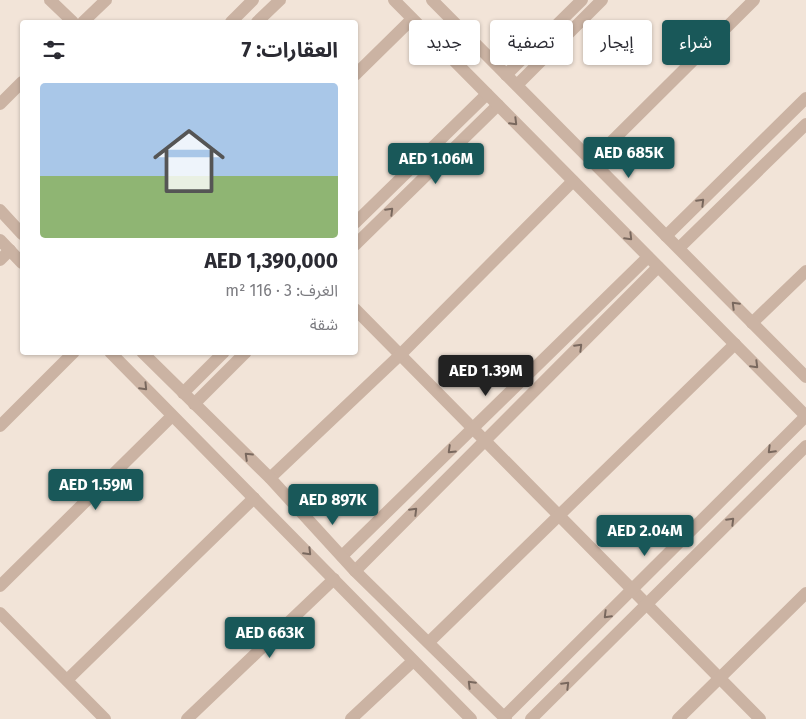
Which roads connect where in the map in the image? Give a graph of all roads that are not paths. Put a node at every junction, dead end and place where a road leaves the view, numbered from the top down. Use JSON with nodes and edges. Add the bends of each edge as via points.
{"nodes":[{"id":1,"x":50,"y":0,"type":"edge"},
{"id":2,"x":106,"y":0,"type":"edge"},
{"id":3,"x":253,"y":0,"type":"edge"},
{"id":4,"x":280,"y":0,"type":"edge"},
{"id":5,"x":394,"y":0,"type":"edge"},
{"id":6,"x":432,"y":0,"type":"edge"},
{"id":7,"x":582,"y":0,"type":"edge"},
{"id":8,"x":602,"y":0,"type":"edge"},
{"id":9,"x":754,"y":0,"type":"edge"},
{"id":10,"x":412,"y":19,"type":"junction"},
{"id":11,"x":71,"y":20,"type":"edge"},
{"id":12,"x":85,"y":20,"type":"edge"},
{"id":13,"x":233,"y":20,"type":"edge"},
{"id":14,"x":259,"y":20,"type":"edge"},
{"id":15,"x":358,"y":72,"type":"edge"},
{"id":16,"x":506,"y":75,"type":"junction"},
{"id":17,"x":20,"y":84,"type":"edge"},
{"id":18,"x":516,"y":85,"type":"junction"},
{"id":19,"x":487,"y":94,"type":"junction"},
{"id":20,"x":806,"y":98,"type":"edge"},
{"id":21,"x":0,"y":104,"type":"edge"},
{"id":22,"x":498,"y":105,"type":"junction"},
{"id":23,"x":806,"y":124,"type":"edge"},
{"id":24,"x":592,"y":161,"type":"junction"},
{"id":25,"x":573,"y":181,"type":"junction"},
{"id":26,"x":0,"y":210,"type":"edge"},
{"id":27,"x":358,"y":220,"type":"edge"},
{"id":28,"x":20,"y":230,"type":"edge"},
{"id":29,"x":666,"y":236,"type":"junction"},
{"id":30,"x":0,"y":240,"type":"edge"},
{"id":31,"x":358,"y":242,"type":"edge"},
{"id":32,"x":678,"y":248,"type":"junction"},
{"id":33,"x":10,"y":250,"type":"junction"},
{"id":34,"x":648,"y":257,"type":"junction"},
{"id":35,"x":0,"y":260,"type":"edge"},
{"id":36,"x":20,"y":261,"type":"edge"},
{"id":37,"x":658,"y":267,"type":"junction"},
{"id":38,"x":806,"y":270,"type":"edge"},
{"id":39,"x":358,"y":312,"type":"edge"},
{"id":40,"x":752,"y":323,"type":"junction"},
{"id":41,"x":735,"y":344,"type":"junction"},
{"id":42,"x":400,"y":354,"type":"junction"},
{"id":43,"x":71,"y":355,"type":"edge"},
{"id":44,"x":113,"y":355,"type":"edge"},
{"id":45,"x":145,"y":355,"type":"edge"},
{"id":46,"x":221,"y":355,"type":"edge"},
{"id":47,"x":243,"y":355,"type":"edge"},
{"id":48,"x":806,"y":377,"type":"edge"},
{"id":49,"x":183,"y":392,"type":"junction"},
{"id":50,"x":194,"y":404,"type":"junction"},
{"id":51,"x":172,"y":416,"type":"junction"},
{"id":52,"x":806,"y":416,"type":"edge"},
{"id":53,"x":0,"y":426,"type":"edge"},
{"id":54,"x":473,"y":429,"type":"junction"},
{"id":55,"x":485,"y":440,"type":"junction"},
{"id":56,"x":806,"y":446,"type":"edge"},
{"id":57,"x":270,"y":478,"type":"junction"},
{"id":58,"x":254,"y":498,"type":"junction"},
{"id":59,"x":559,"y":516,"type":"junction"},
{"id":60,"x":342,"y":556,"type":"junction"},
{"id":61,"x":355,"y":571,"type":"junction"},
{"id":62,"x":334,"y":579,"type":"junction"},
{"id":63,"x":0,"y":586,"type":"edge"},
{"id":64,"x":632,"y":590,"type":"junction"},
{"id":65,"x":806,"y":593,"type":"edge"},
{"id":66,"x":646,"y":604,"type":"junction"},
{"id":67,"x":0,"y":613,"type":"edge"},
{"id":68,"x":429,"y":642,"type":"junction"},
{"id":69,"x":413,"y":661,"type":"junction"},
{"id":70,"x":719,"y":678,"type":"junction"},
{"id":71,"x":67,"y":680,"type":"junction"},
{"id":72,"x":505,"y":718,"type":"edge"},
{"id":73,"x":105,"y":719,"type":"edge"},
{"id":74,"x":187,"y":719,"type":"edge"},
{"id":75,"x":351,"y":719,"type":"edge"},
{"id":76,"x":471,"y":719,"type":"edge"},
{"id":77,"x":531,"y":719,"type":"edge"},
{"id":78,"x":678,"y":719,"type":"edge"},
{"id":79,"x":760,"y":719,"type":"edge"}],
"edges":[{"from":1,"to":11,"type":"street"},
{"from":2,"to":12,"type":"street"},
{"from":3,"to":13,"type":"street"},
{"from":4,"to":14,"type":"street"},
{"from":5,"to":10,"type":"street"},
{"from":6,"to":16,"type":"street"},
{"from":7,"to":16,"type":"street"},
{"from":8,"to":18,"type":"street"},
{"from":9,"to":24,"type":"street"},
{"from":10,"to":15,"type":"street"},
{"from":10,"to":19,"type":"street"},
{"from":16,"to":18,"type":"street"},
{"from":17,"to":21,"type":"street"},
{"from":18,"to":24,"type":"street"},
{"from":19,"to":22,"type":"street"},
{"from":19,"to":27,"type":"street"},
{"from":29,"to":20,"type":"street","one_way":true},
{"from":22,"to":25,"type":"street","one_way":true},
{"from":31,"to":22,"type":"street","one_way":true},
{"from":23,"to":32,"type":"street"},
{"from":24,"to":29,"type":"street"},
{"from":25,"to":34,"type":"street","one_way":true},
{"from":25,"to":42,"type":"street"},
{"from":26,"to":28,"type":"street"},
{"from":29,"to":32,"type":"street"},
{"from":30,"to":33,"type":"street"},
{"from":40,"to":32,"type":"street","one_way":true},
{"from":33,"to":35,"type":"street"},
{"from":33,"to":36,"type":"street"},
{"from":34,"to":37,"type":"street"},
{"from":34,"to":54,"type":"street"},
{"from":37,"to":41,"type":"street"},
{"from":55,"to":37,"type":"street","one_way":true},
{"from":38,"to":40,"type":"street"},
{"from":39,"to":42,"type":"street"},
{"from":40,"to":48,"type":"street"},
{"from":41,"to":52,"type":"street","one_way":true},
{"from":41,"to":59,"type":"street"},
{"from":42,"to":54,"type":"street"},
{"from":42,"to":57,"type":"street"},
{"from":43,"to":53,"type":"street"},
{"from":44,"to":51,"type":"street","one_way":true},
{"from":45,"to":49,"type":"street"},
{"from":46,"to":49,"type":"street"},
{"from":47,"to":50,"type":"street"},
{"from":49,"to":50,"type":"street"},
{"from":57,"to":50,"type":"street","one_way":true},
{"from":51,"to":58,"type":"street"},
{"from":51,"to":63,"type":"street"},
{"from":52,"to":64,"type":"street","one_way":true},
{"from":54,"to":55,"type":"street"},
{"from":54,"to":60,"type":"street","one_way":true},
{"from":55,"to":59,"type":"street"},
{"from":61,"to":55,"type":"street","one_way":true},
{"from":66,"to":56,"type":"street","one_way":true},
{"from":57,"to":60,"type":"street"},
{"from":58,"to":62,"type":"street","one_way":true},
{"from":58,"to":71,"type":"street"},
{"from":59,"to":64,"type":"street"},
{"from":59,"to":68,"type":"street"},
{"from":60,"to":61,"type":"street"},
{"from":61,"to":68,"type":"street"},
{"from":62,"to":69,"type":"street"},
{"from":62,"to":74,"type":"street"},
{"from":64,"to":66,"type":"street"},
{"from":64,"to":72,"type":"street","one_way":true},
{"from":65,"to":70,"type":"street"},
{"from":66,"to":70,"type":"street"},
{"from":77,"to":66,"type":"street","one_way":true},
{"from":67,"to":71,"type":"street"},
{"from":72,"to":68,"type":"street","one_way":true},
{"from":69,"to":75,"type":"street"},
{"from":69,"to":76,"type":"street"},
{"from":70,"to":78,"type":"street"},
{"from":70,"to":79,"type":"street"},
{"from":71,"to":73,"type":"street"}]}
